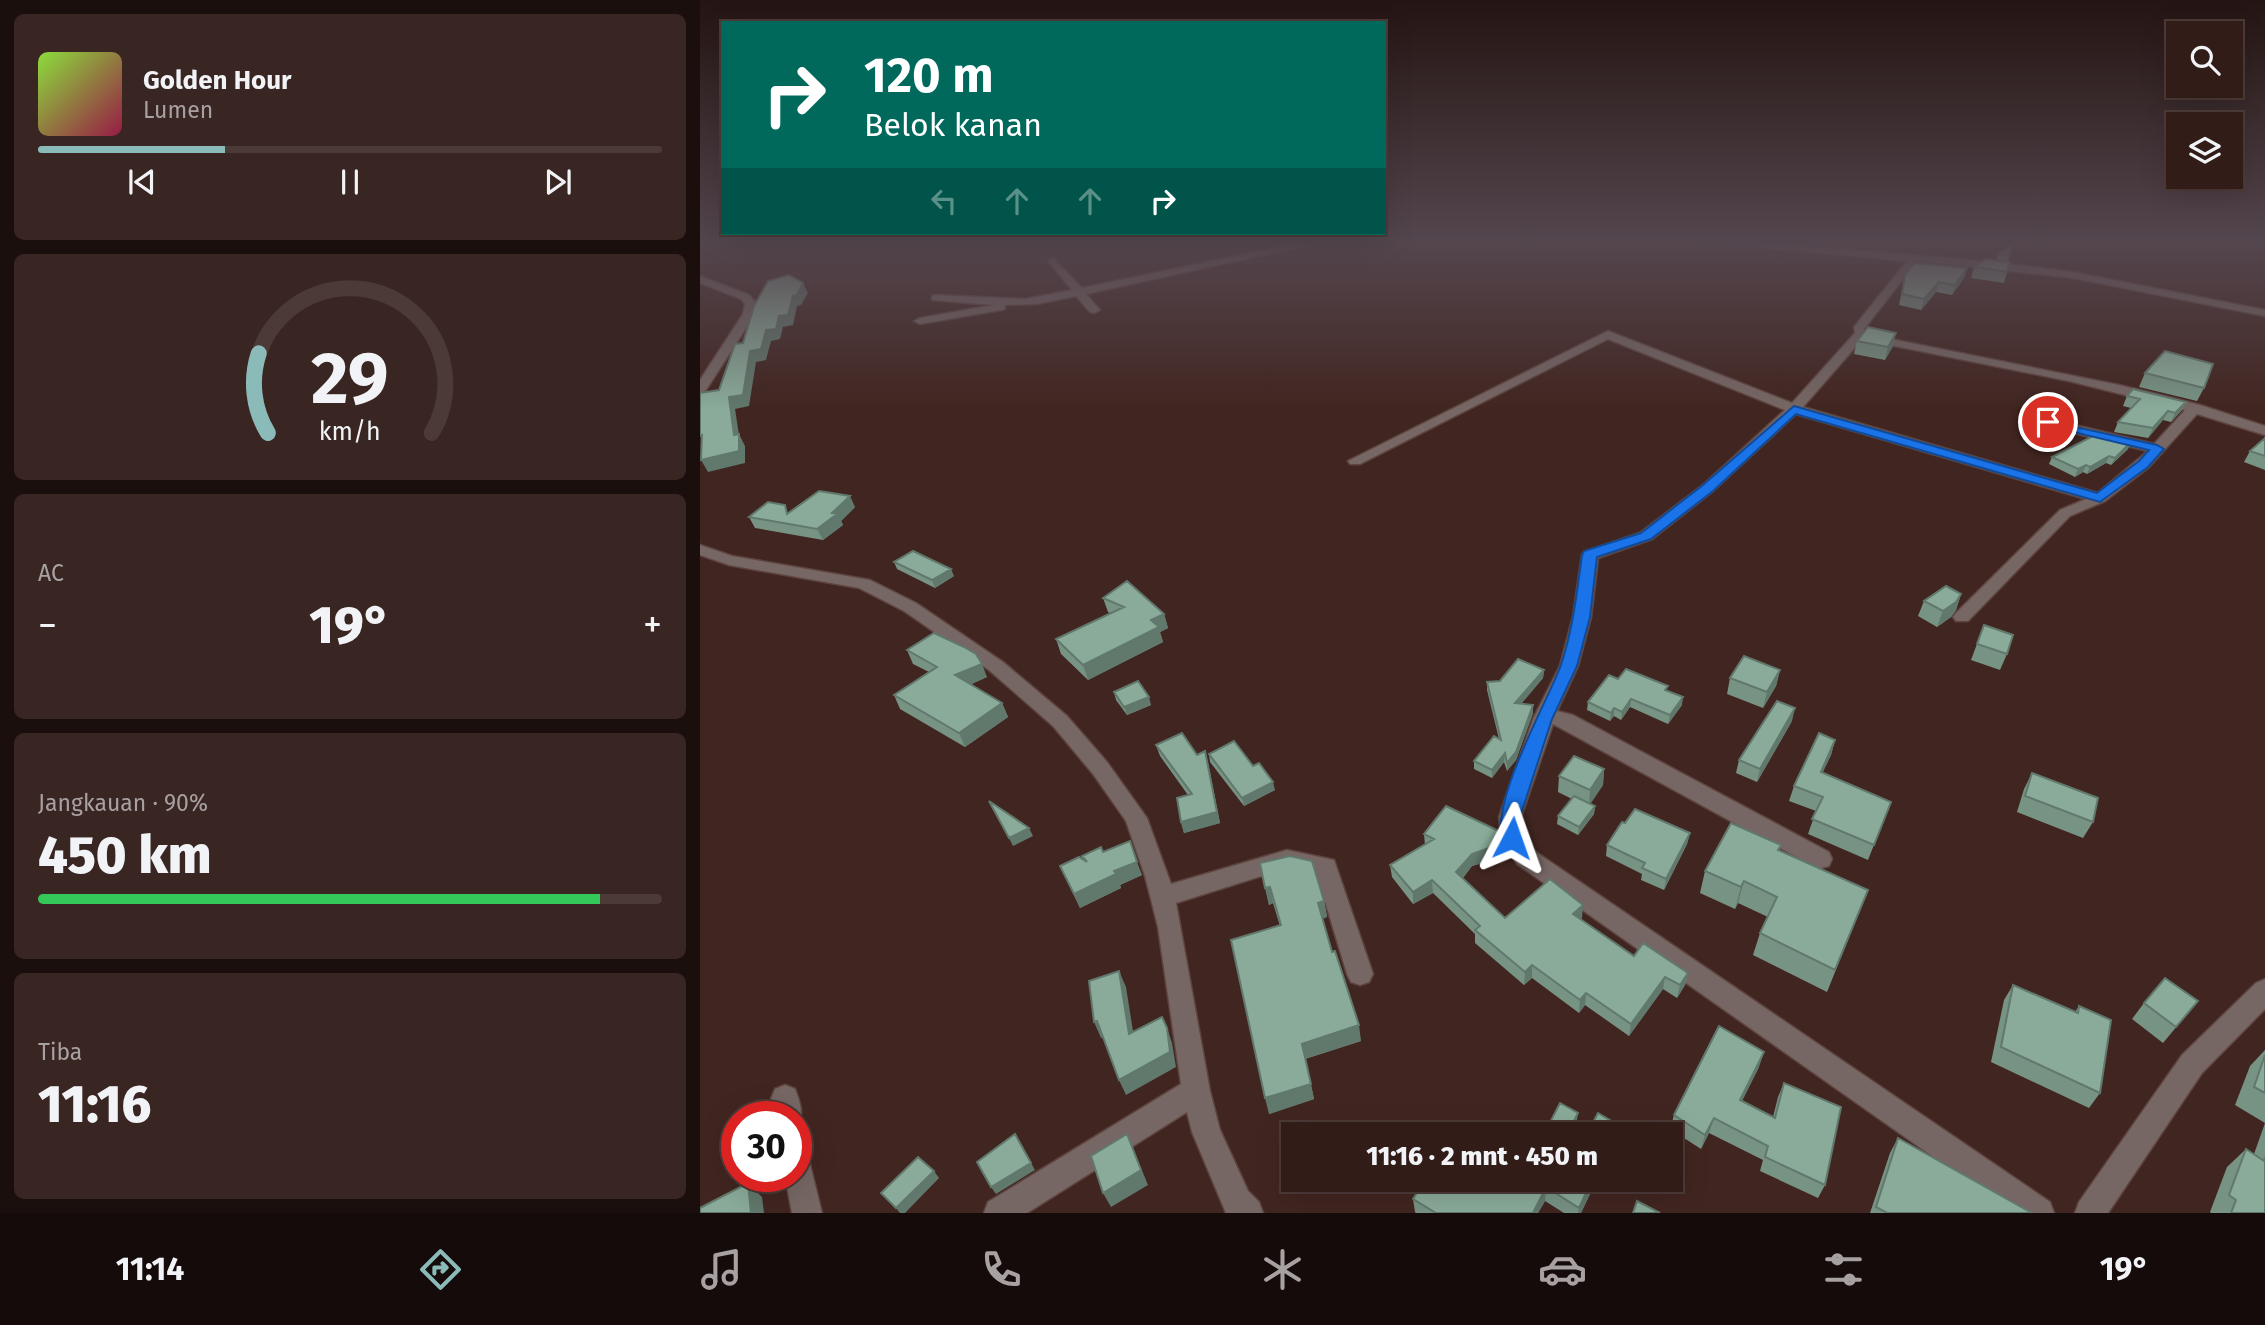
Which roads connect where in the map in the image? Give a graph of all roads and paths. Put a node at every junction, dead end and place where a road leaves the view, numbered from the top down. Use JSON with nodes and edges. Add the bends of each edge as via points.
{"nodes":[{"id":1,"x":742,"y":297,"type":"edge"},
{"id":2,"x":1057,"y":297,"type":"edge"},
{"id":3,"x":1081,"y":297,"type":"edge"},
{"id":4,"x":1884,"y":297,"type":"edge"},
{"id":5,"x":2182,"y":297,"type":"edge"},
{"id":6,"x":936,"y":298,"type":"dead end"},
{"id":7,"x":1022,"y":303,"type":"junction"},
{"id":8,"x":1094,"y":310,"type":"dead end"},
{"id":9,"x":2265,"y":313,"type":"edge"},
{"id":10,"x":920,"y":321,"type":"dead end"},
{"id":11,"x":1860,"y":333,"type":"junction"},
{"id":12,"x":700,"y":390,"type":"edge"},
{"id":13,"x":2195,"y":408,"type":"junction"},
{"id":14,"x":1794,"y":410,"type":"junction"},
{"id":15,"x":2029,"y":418,"type":"dead end"},
{"id":16,"x":2265,"y":431,"type":"edge"},
{"id":17,"x":2157,"y":449,"type":"junction"},
{"id":18,"x":1355,"y":461,"type":"dead end"},
{"id":19,"x":2100,"y":498,"type":"junction"},
{"id":20,"x":700,"y":550,"type":"edge"},
{"id":21,"x":1962,"y":617,"type":"dead end"},
{"id":22,"x":1543,"y":719,"type":"junction"},
{"id":23,"x":1821,"y":859,"type":"dead end"},
{"id":24,"x":1162,"y":897,"type":"junction"},
{"id":25,"x":1360,"y":974,"type":"dead end"},
{"id":26,"x":2265,"y":990,"type":"edge"},
{"id":27,"x":1196,"y":1091,"type":"junction"},
{"id":28,"x":803,"y":1192,"type":"edge"},
{"id":29,"x":807,"y":1213,"type":"edge"},
{"id":30,"x":999,"y":1213,"type":"edge"},
{"id":31,"x":1248,"y":1213,"type":"edge"},
{"id":32,"x":2039,"y":1213,"type":"edge"},
{"id":33,"x":2090,"y":1213,"type":"edge"}],
"edges":[{"from":1,"to":12,"type":"street","via":[[751,304],[749,314]]},
{"from":2,"to":7,"type":"street"},
{"from":3,"to":8,"type":"street"},
{"from":4,"to":11,"type":"street"},
{"from":5,"to":9,"type":"street"},
{"from":6,"to":7,"type":"street"},
{"from":7,"to":10,"type":"street"},
{"from":11,"to":13,"type":"street"},
{"from":11,"to":14,"type":"street"},
{"from":13,"to":16,"type":"street"},
{"from":13,"to":17,"type":"street"},
{"from":14,"to":18,"type":"street","via":[[1608,335]]},
{"from":14,"to":19,"type":"street"},
{"from":14,"to":22,"type":"street","via":[[1708,488],[1646,536],[1590,555],[1582,617],[1569,666]]},
{"from":15,"to":17,"type":"street"},
{"from":17,"to":19,"type":"street"},
{"from":19,"to":21,"type":"street","via":[[2065,513]]},
{"from":20,"to":24,"type":"street","via":[[729,560],[864,584],[910,607],[996,666],[1059,721],[1136,818]]},
{"from":22,"to":23,"type":"street","via":[[1566,720]]},
{"from":22,"to":32,"type":"street","via":[[1510,817],[1512,838],[1525,857]]},
{"from":24,"to":25,"type":"street","via":[[1287,859],[1326,867]]},
{"from":24,"to":27,"type":"street"},
{"from":26,"to":33,"type":"street","via":[[2192,1064]]},
{"from":27,"to":30,"type":"street"},
{"from":27,"to":31,"type":"street","via":[[1206,1132],[1237,1202]]},
{"from":28,"to":29,"type":"street"}]}
